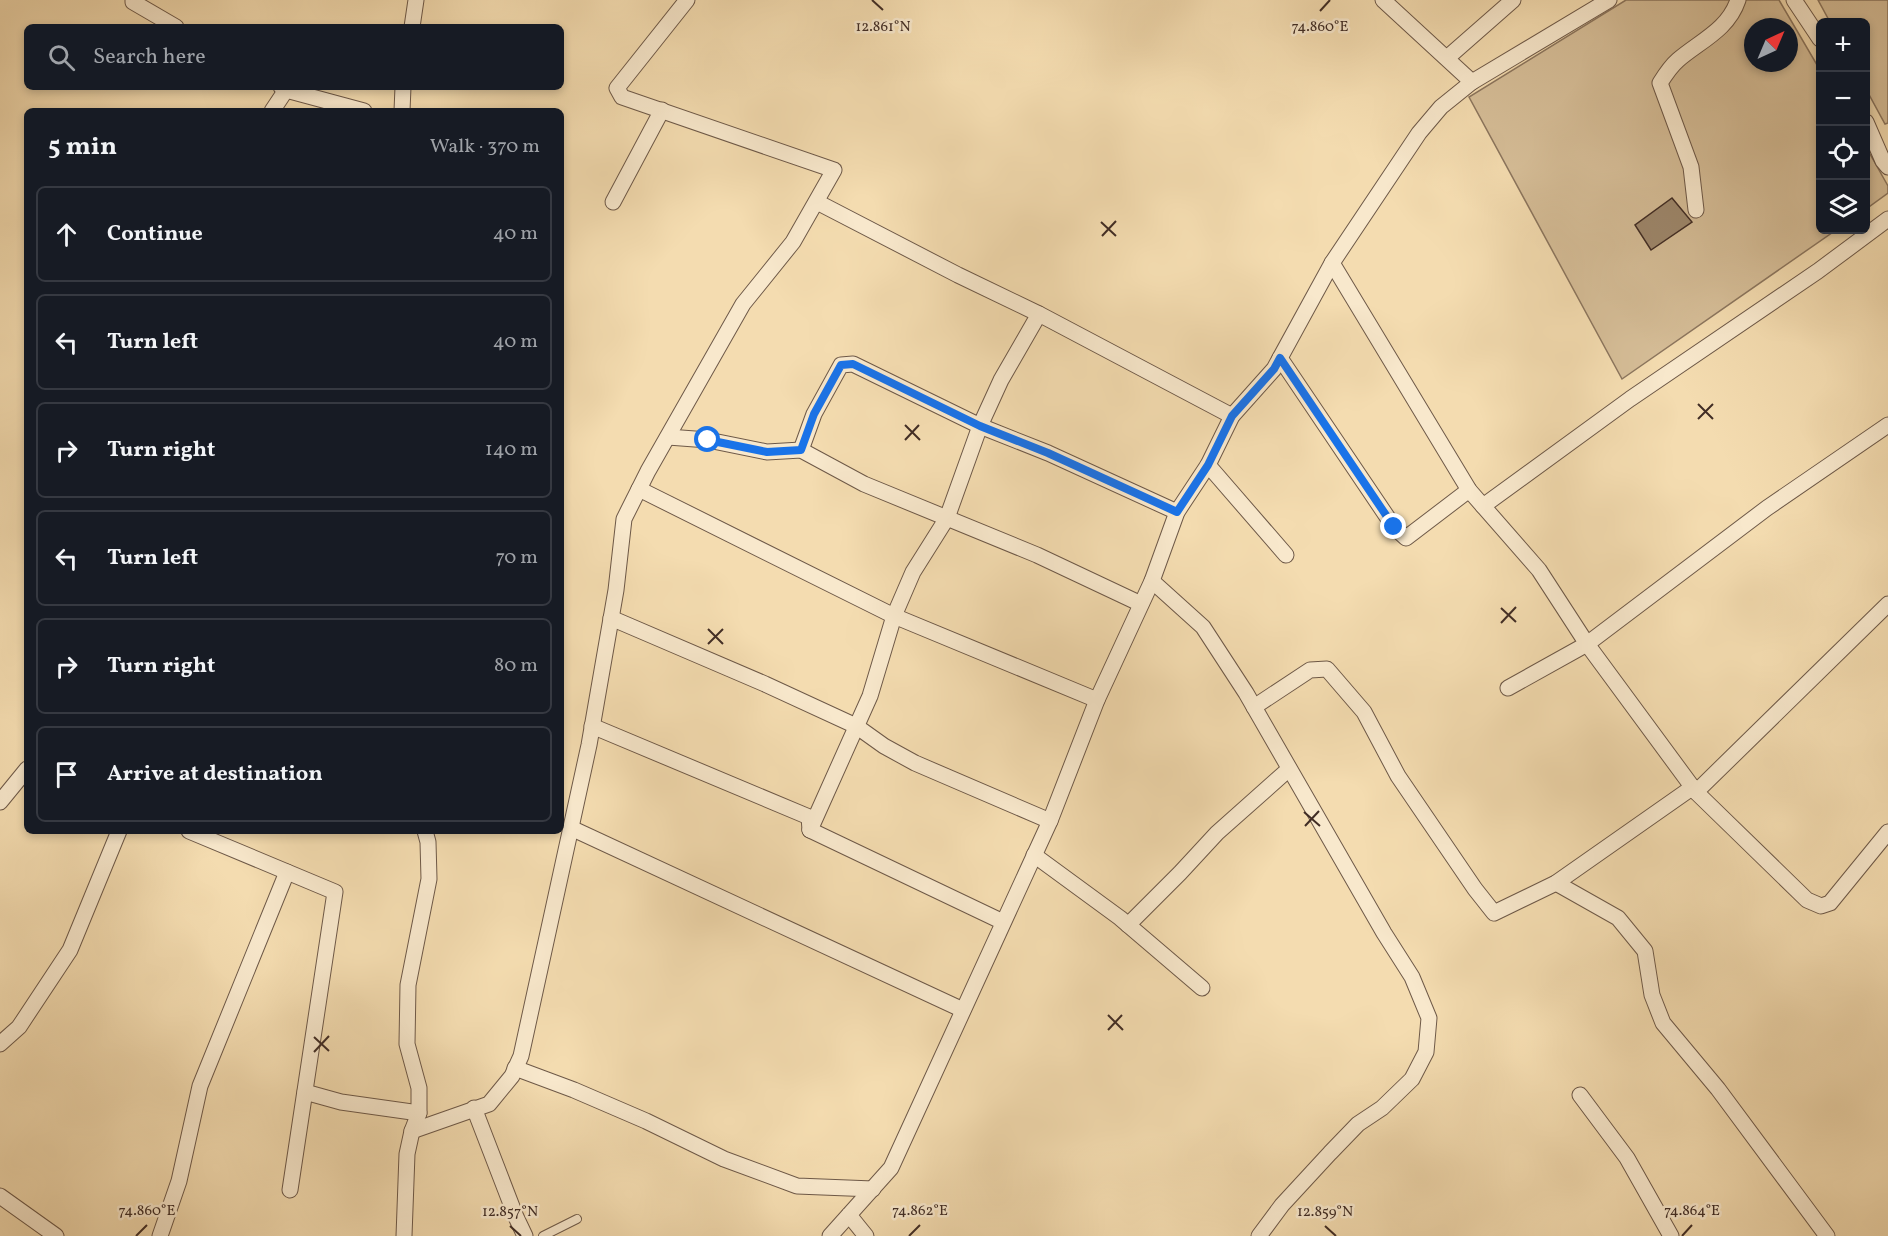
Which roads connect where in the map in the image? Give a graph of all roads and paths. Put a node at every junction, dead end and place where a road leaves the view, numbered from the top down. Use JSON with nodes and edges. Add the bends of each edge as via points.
{"nodes":[{"id":1,"x":133,"y":0,"type":"edge"},
{"id":2,"x":416,"y":0,"type":"edge"},
{"id":3,"x":687,"y":0,"type":"edge"},
{"id":4,"x":1383,"y":0,"type":"edge"},
{"id":5,"x":1513,"y":0,"type":"edge"},
{"id":6,"x":1609,"y":0,"type":"edge"},
{"id":7,"x":1737,"y":0,"type":"edge"},
{"id":8,"x":1794,"y":0,"type":"edge"},
{"id":9,"x":171,"y":24,"type":"edge"},
{"id":10,"x":412,"y":24,"type":"edge"},
{"id":11,"x":1816,"y":32,"type":"edge"},
{"id":12,"x":1447,"y":58,"type":"junction"},
{"id":13,"x":1472,"y":82,"type":"junction"},
{"id":14,"x":283,"y":90,"type":"edge"},
{"id":15,"x":288,"y":90,"type":"edge"},
{"id":16,"x":403,"y":90,"type":"edge"},
{"id":17,"x":274,"y":108,"type":"edge"},
{"id":18,"x":353,"y":108,"type":"edge"},
{"id":19,"x":402,"y":108,"type":"edge"},
{"id":20,"x":662,"y":110,"type":"junction"},
{"id":21,"x":1868,"y":126,"type":"edge"},
{"id":22,"x":1888,"y":167,"type":"edge"},
{"id":23,"x":614,"y":202,"type":"dead end"},
{"id":24,"x":817,"y":202,"type":"junction"},
{"id":25,"x":1696,"y":210,"type":"dead end"},
{"id":26,"x":1888,"y":219,"type":"edge"},
{"id":27,"x":1332,"y":263,"type":"junction"},
{"id":28,"x":1039,"y":314,"type":"junction"},
{"id":29,"x":1280,"y":358,"type":"junction"},
{"id":30,"x":1232,"y":416,"type":"junction"},
{"id":31,"x":1888,"y":425,"type":"edge"},
{"id":32,"x":980,"y":426,"type":"junction"},
{"id":33,"x":668,"y":437,"type":"junction"},
{"id":34,"x":801,"y":450,"type":"junction"},
{"id":35,"x":1208,"y":465,"type":"junction"},
{"id":36,"x":639,"y":489,"type":"junction"},
{"id":37,"x":1469,"y":490,"type":"junction"},
{"id":38,"x":1484,"y":506,"type":"junction"},
{"id":39,"x":1177,"y":512,"type":"junction"},
{"id":40,"x":946,"y":518,"type":"junction"},
{"id":41,"x":1286,"y":555,"type":"dead end"},
{"id":42,"x":1152,"y":581,"type":"junction"},
{"id":43,"x":1141,"y":604,"type":"junction"},
{"id":44,"x":1888,"y":604,"type":"edge"},
{"id":45,"x":894,"y":616,"type":"junction"},
{"id":46,"x":611,"y":618,"type":"junction"},
{"id":47,"x":1587,"y":644,"type":"junction"},
{"id":48,"x":1508,"y":688,"type":"dead end"},
{"id":49,"x":1097,"y":700,"type":"junction"},
{"id":50,"x":1254,"y":707,"type":"junction"},
{"id":51,"x":592,"y":726,"type":"junction"},
{"id":52,"x":856,"y":726,"type":"junction"},
{"id":53,"x":1289,"y":769,"type":"junction"},
{"id":54,"x":24,"y":773,"type":"edge"},
{"id":55,"x":1695,"y":789,"type":"junction"},
{"id":56,"x":0,"y":802,"type":"edge"},
{"id":57,"x":1050,"y":821,"type":"junction"},
{"id":58,"x":571,"y":828,"type":"junction"},
{"id":59,"x":810,"y":830,"type":"junction"},
{"id":60,"x":118,"y":834,"type":"edge"},
{"id":61,"x":196,"y":834,"type":"edge"},
{"id":62,"x":430,"y":835,"type":"edge"},
{"id":63,"x":1887,"y":836,"type":"edge"},
{"id":64,"x":1034,"y":855,"type":"junction"},
{"id":65,"x":287,"y":872,"type":"junction"},
{"id":66,"x":1556,"y":883,"type":"junction"},
{"id":67,"x":1003,"y":922,"type":"junction"},
{"id":68,"x":1128,"y":925,"type":"junction"},
{"id":69,"x":1202,"y":988,"type":"dead end"},
{"id":70,"x":963,"y":1010,"type":"junction"},
{"id":71,"x":0,"y":1044,"type":"edge"},
{"id":72,"x":515,"y":1068,"type":"junction"},
{"id":73,"x":305,"y":1092,"type":"junction"},
{"id":74,"x":1580,"y":1095,"type":"dead end"},
{"id":75,"x":474,"y":1108,"type":"junction"},
{"id":76,"x":418,"y":1113,"type":"junction"},
{"id":77,"x":412,"y":1131,"type":"junction"},
{"id":78,"x":873,"y":1189,"type":"junction"},
{"id":79,"x":290,"y":1190,"type":"dead end"},
{"id":80,"x":0,"y":1196,"type":"edge"},
{"id":81,"x":849,"y":1215,"type":"junction"},
{"id":82,"x":577,"y":1220,"type":"dead end"},
{"id":83,"x":56,"y":1236,"type":"edge"},
{"id":84,"x":160,"y":1236,"type":"edge"},
{"id":85,"x":404,"y":1236,"type":"edge"},
{"id":86,"x":525,"y":1236,"type":"edge"},
{"id":87,"x":543,"y":1236,"type":"edge"},
{"id":88,"x":830,"y":1236,"type":"edge"},
{"id":89,"x":866,"y":1236,"type":"edge"},
{"id":90,"x":1259,"y":1236,"type":"edge"},
{"id":91,"x":1671,"y":1236,"type":"edge"},
{"id":92,"x":1827,"y":1236,"type":"edge"}],
"edges":[{"from":1,"to":9,"type":"street"},
{"from":2,"to":10,"type":"street"},
{"from":3,"to":20,"type":"street","via":[[617,88],[622,97]]},
{"from":4,"to":12,"type":"street"},
{"from":5,"to":12,"type":"street"},
{"from":6,"to":13,"type":"street"},
{"from":7,"to":25,"type":"street","via":[[1735,9],[1713,36],[1676,61],[1660,83],[1691,167]]},
{"from":8,"to":11,"type":"street"},
{"from":12,"to":13,"type":"street"},
{"from":13,"to":27,"type":"street","via":[[1441,107],[1419,133]]},
{"from":14,"to":17,"type":"street"},
{"from":15,"to":18,"type":"street"},
{"from":16,"to":19,"type":"street"},
{"from":20,"to":23,"type":"street"},
{"from":20,"to":24,"type":"street","via":[[834,170]]},
{"from":21,"to":22,"type":"street"},
{"from":24,"to":28,"type":"street"},
{"from":24,"to":33,"type":"street","via":[[793,242],[743,304]]},
{"from":26,"to":38,"type":"street"},
{"from":27,"to":29,"type":"street"},
{"from":27,"to":37,"type":"street"},
{"from":28,"to":30,"type":"street"},
{"from":28,"to":32,"type":"street"},
{"from":29,"to":30,"type":"street"},
{"from":29,"to":37,"type":"street","via":[[1394,527],[1406,538]]},
{"from":30,"to":35,"type":"street"},
{"from":31,"to":47,"type":"street","via":[[1767,508]]},
{"from":32,"to":34,"type":"street","via":[[853,364],[841,365],[814,414]]},
{"from":32,"to":39,"type":"street"},
{"from":32,"to":40,"type":"street"},
{"from":33,"to":34,"type":"street","via":[[708,440],[767,452]]},
{"from":33,"to":36,"type":"street"},
{"from":34,"to":40,"type":"street","via":[[864,484]]},
{"from":35,"to":39,"type":"street"},
{"from":35,"to":41,"type":"street"},
{"from":36,"to":45,"type":"street"},
{"from":36,"to":46,"type":"street","via":[[624,519]]},
{"from":37,"to":38,"type":"street"},
{"from":38,"to":47,"type":"street","via":[[1539,570]]},
{"from":39,"to":42,"type":"street"},
{"from":40,"to":43,"type":"street","via":[[1038,555]]},
{"from":40,"to":45,"type":"street","via":[[913,572]]},
{"from":42,"to":43,"type":"street"},
{"from":42,"to":50,"type":"street","via":[[1203,627]]},
{"from":43,"to":49,"type":"street"},
{"from":44,"to":55,"type":"street"},
{"from":45,"to":49,"type":"street"},
{"from":45,"to":52,"type":"street","via":[[870,696]]},
{"from":46,"to":51,"type":"street"},
{"from":46,"to":52,"type":"street"},
{"from":47,"to":48,"type":"street"},
{"from":47,"to":55,"type":"street"},
{"from":49,"to":57,"type":"street"},
{"from":50,"to":53,"type":"street"},
{"from":50,"to":66,"type":"street","via":[[1310,670],[1327,669],[1364,712],[1398,776],[1494,913]]},
{"from":51,"to":58,"type":"street"},
{"from":51,"to":59,"type":"street","via":[[809,818]]},
{"from":52,"to":57,"type":"street","via":[[915,763]]},
{"from":52,"to":59,"type":"street"},
{"from":53,"to":68,"type":"street","via":[[1217,833]]},
{"from":53,"to":90,"type":"street","via":[[1412,977],[1429,1018],[1426,1052],[1412,1079],[1329,1153],[1281,1205]]},
{"from":54,"to":56,"type":"street"},
{"from":55,"to":63,"type":"street","via":[[1808,900],[1821,906],[1830,903]]},
{"from":55,"to":66,"type":"street"},
{"from":57,"to":64,"type":"street"},
{"from":58,"to":70,"type":"street"},
{"from":58,"to":72,"type":"street","via":[[521,1056]]},
{"from":59,"to":67,"type":"street"},
{"from":60,"to":71,"type":"street","via":[[70,950],[19,1027]]},
{"from":61,"to":65,"type":"street"},
{"from":62,"to":76,"type":"street","via":[[429,879],[408,985],[407,1044],[419,1088]]},
{"from":64,"to":67,"type":"street"},
{"from":64,"to":68,"type":"street"},
{"from":65,"to":73,"type":"street","via":[[335,892]]},
{"from":65,"to":84,"type":"street","via":[[200,1086],[179,1181]]},
{"from":66,"to":92,"type":"street","via":[[1618,918],[1645,951],[1652,995],[1663,1023],[1718,1089]]},
{"from":67,"to":70,"type":"street"},
{"from":68,"to":69,"type":"street"},
{"from":70,"to":78,"type":"street","via":[[891,1168]]},
{"from":72,"to":75,"type":"street","via":[[489,1104]]},
{"from":72,"to":78,"type":"street","via":[[585,1094],[724,1159],[797,1186]]},
{"from":73,"to":76,"type":"street","via":[[341,1102]]},
{"from":73,"to":79,"type":"street"},
{"from":74,"to":91,"type":"street","via":[[1627,1158]]},
{"from":75,"to":77,"type":"street"},
{"from":75,"to":86,"type":"street"},
{"from":76,"to":77,"type":"street"},
{"from":77,"to":85,"type":"street","via":[[407,1154]]},
{"from":78,"to":81,"type":"street"},
{"from":80,"to":83,"type":"street"},
{"from":81,"to":88,"type":"street"},
{"from":81,"to":89,"type":"street"},
{"from":82,"to":87,"type":"lane"}]}
